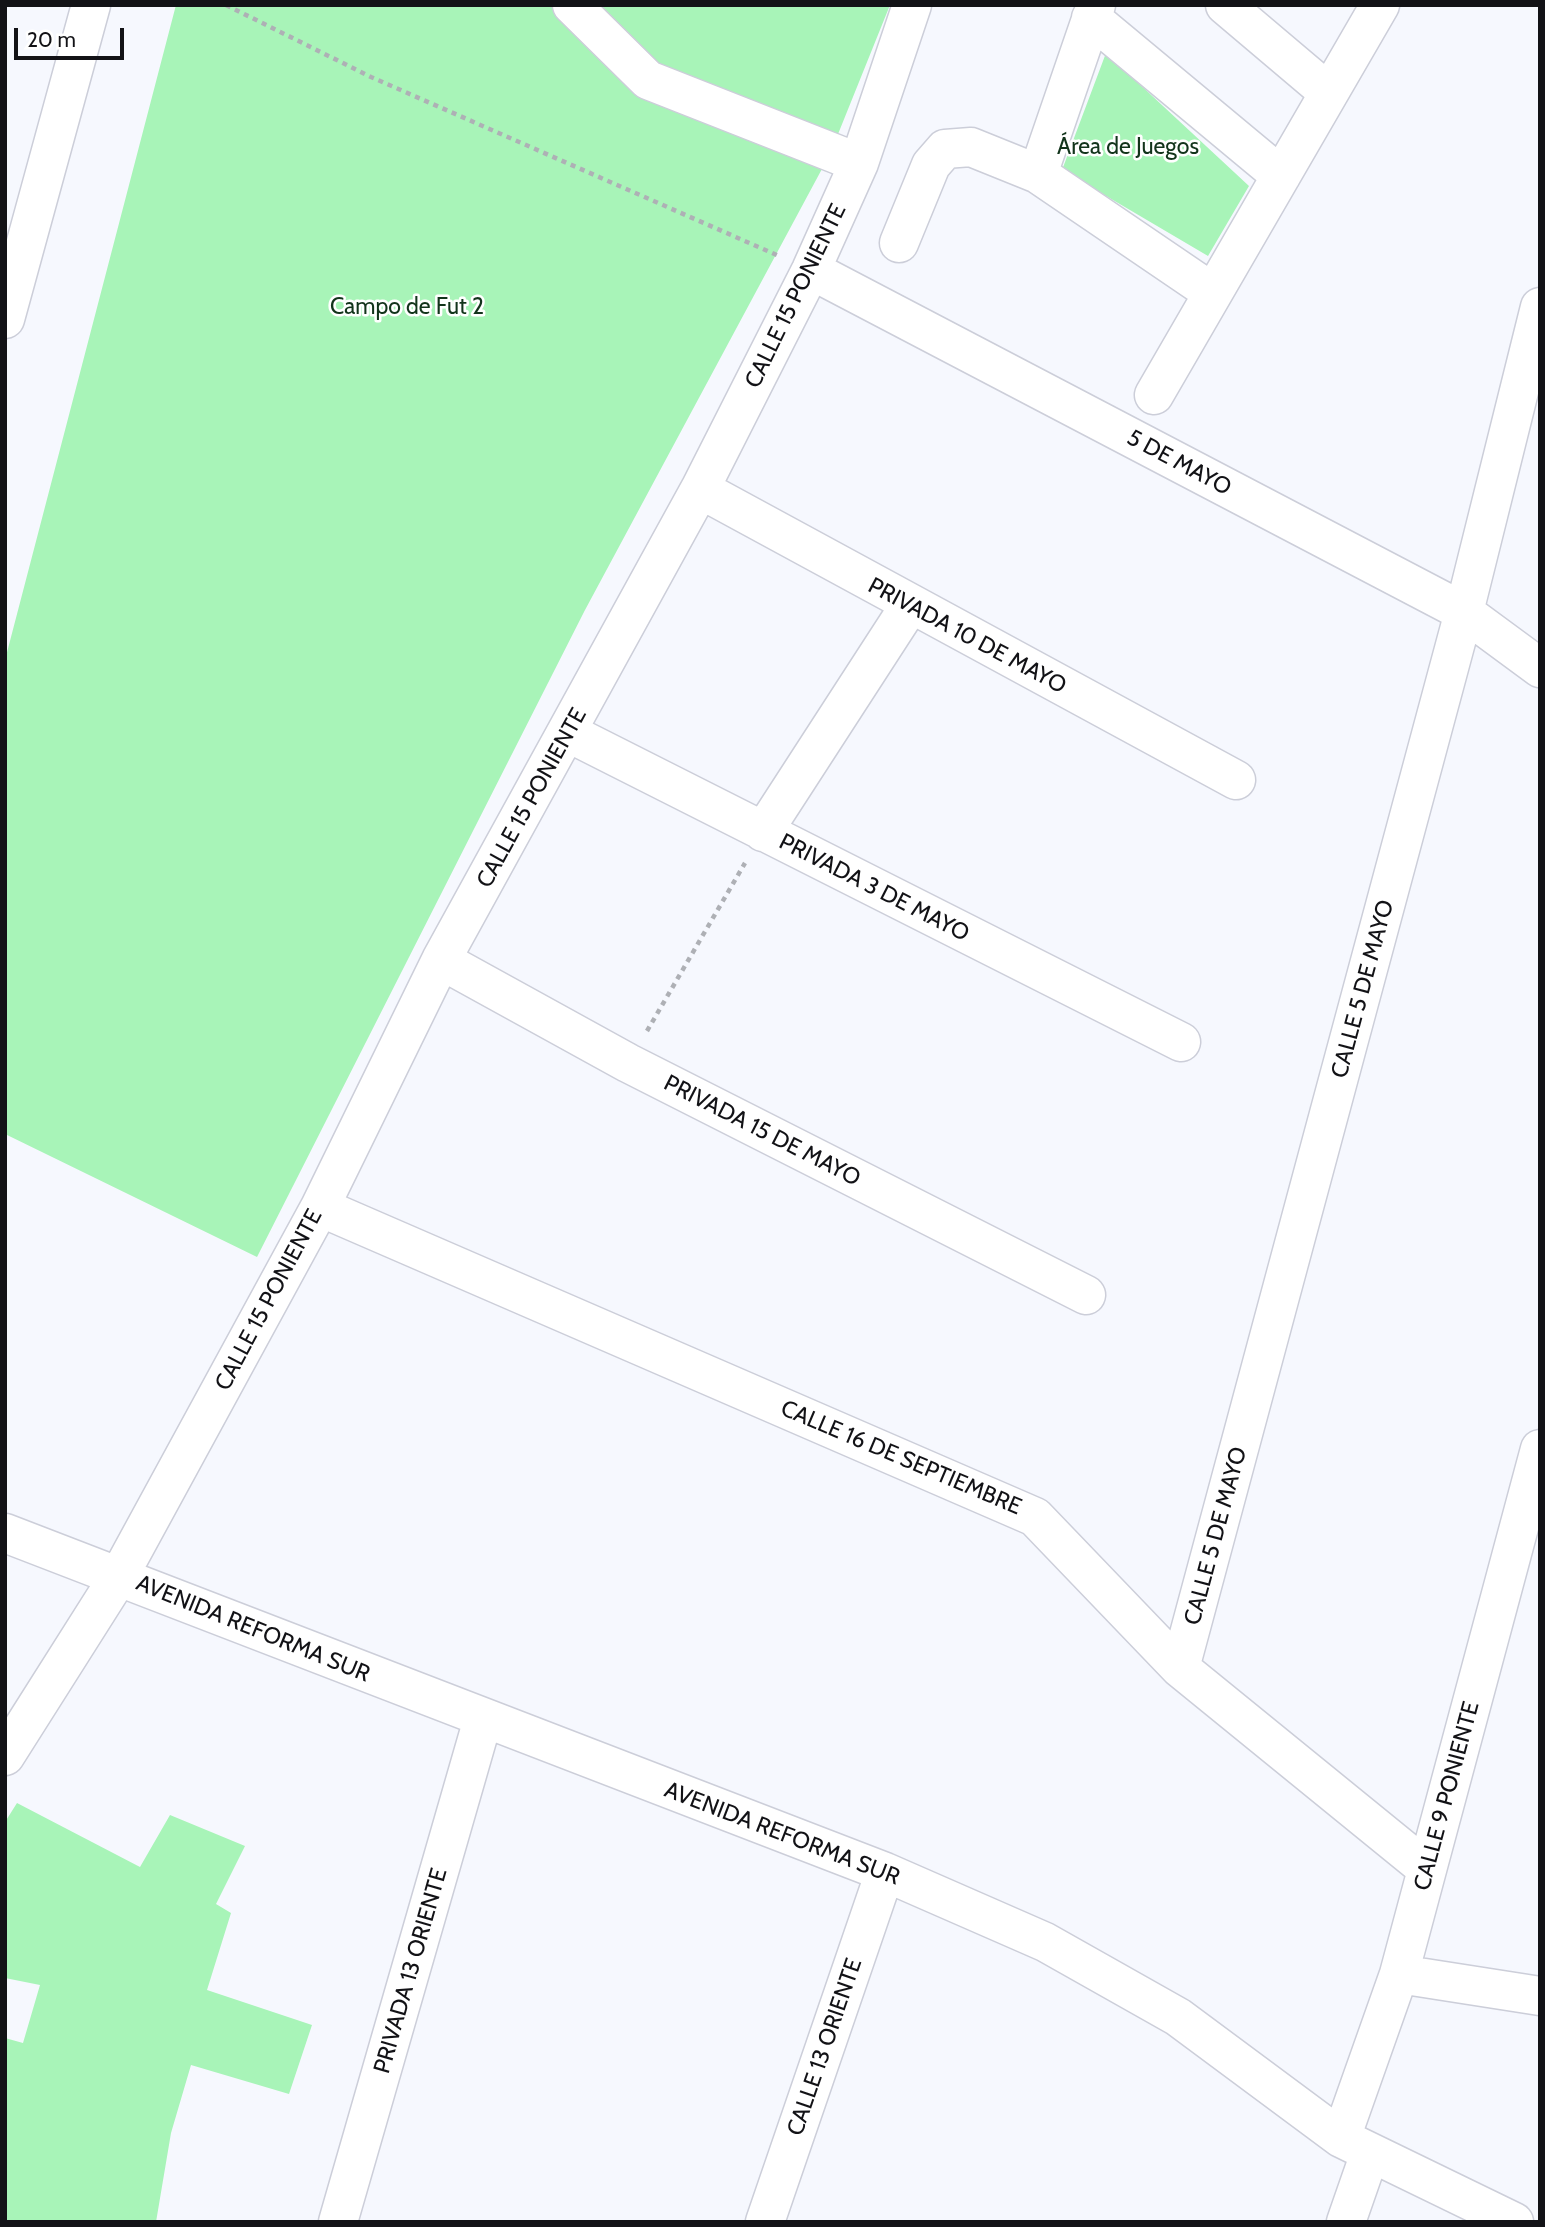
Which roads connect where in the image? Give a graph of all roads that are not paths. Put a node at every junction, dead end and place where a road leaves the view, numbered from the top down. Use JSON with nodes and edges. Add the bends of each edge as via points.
{"nodes":[{"id":1,"x":92,"y":5,"type":"edge"},
{"id":2,"x":572,"y":5,"type":"edge"},
{"id":3,"x":912,"y":5,"type":"edge"},
{"id":4,"x":1225,"y":5,"type":"edge"},
{"id":5,"x":1378,"y":6,"type":"edge"},
{"id":6,"x":1093,"y":11,"type":"edge"},
{"id":7,"x":1329,"y":93,"type":"junction"},
{"id":8,"x":859,"y":163,"type":"junction"},
{"id":9,"x":1038,"y":174,"type":"junction"},
{"id":10,"x":1281,"y":176,"type":"junction"},
{"id":11,"x":899,"y":243,"type":"dead end"},
{"id":12,"x":811,"y":270,"type":"junction"},
{"id":13,"x":1213,"y":293,"type":"junction"},
{"id":14,"x":1540,"y":307,"type":"edge"},
{"id":15,"x":5,"y":318,"type":"edge"},
{"id":16,"x":1154,"y":395,"type":"dead end"},
{"id":17,"x":700,"y":489,"type":"junction"},
{"id":18,"x":910,"y":605,"type":"junction"},
{"id":19,"x":1464,"y":612,"type":"junction"},
{"id":20,"x":1540,"y":668,"type":"edge"},
{"id":21,"x":569,"y":733,"type":"junction"},
{"id":22,"x":1236,"y":780,"type":"dead end"},
{"id":23,"x":763,"y":832,"type":"junction"},
{"id":24,"x":441,"y":960,"type":"junction"},
{"id":25,"x":1181,"y":1042,"type":"dead end"},
{"id":26,"x":320,"y":1207,"type":"junction"},
{"id":27,"x":1086,"y":1294,"type":"dead end"},
{"id":28,"x":1540,"y":1449,"type":"edge"},
{"id":29,"x":5,"y":1534,"type":"edge"},
{"id":30,"x":120,"y":1576,"type":"junction"},
{"id":31,"x":1180,"y":1668,"type":"junction"},
{"id":32,"x":483,"y":1720,"type":"junction"},
{"id":33,"x":5,"y":1756,"type":"edge"},
{"id":34,"x":1427,"y":1869,"type":"junction"},
{"id":35,"x":885,"y":1872,"type":"junction"},
{"id":36,"x":1399,"y":1974,"type":"junction"},
{"id":37,"x":1540,"y":1996,"type":"edge"},
{"id":38,"x":1356,"y":2146,"type":"junction"},
{"id":39,"x":338,"y":2222,"type":"edge"},
{"id":40,"x":765,"y":2222,"type":"edge"},
{"id":41,"x":1346,"y":2222,"type":"edge"},
{"id":42,"x":1514,"y":2222,"type":"edge"}],
"edges":[{"from":1,"to":15,"type":"street"},
{"from":2,"to":8,"type":"street","via":[[648,80]]},
{"from":3,"to":8,"type":"street","name":"CALLE 15 PONIENTE"},
{"from":4,"to":7,"type":"street"},
{"from":5,"to":7,"type":"street"},
{"from":6,"to":9,"type":"street"},
{"from":6,"to":10,"type":"street"},
{"from":7,"to":10,"type":"street"},
{"from":8,"to":12,"type":"street","name":"CALLE 15 PONIENTE"},
{"from":9,"to":11,"type":"street","via":[[971,147],[946,149],[931,165]]},
{"from":9,"to":13,"type":"street"},
{"from":10,"to":13,"type":"street"},
{"from":12,"to":17,"type":"street","name":"CALLE 15 PONIENTE"},
{"from":12,"to":19,"type":"street","name":"5 DE MAYO"},
{"from":13,"to":16,"type":"street"},
{"from":14,"to":19,"type":"street","name":"CALLE 5 DE MAYO"},
{"from":17,"to":18,"type":"street","name":"PRIVADA 10 DE MAYO"},
{"from":17,"to":21,"type":"street","name":"CALLE 15 PONIENTE"},
{"from":18,"to":22,"type":"street","name":"PRIVADA 10 DE MAYO"},
{"from":18,"to":23,"type":"street"},
{"from":19,"to":20,"type":"street","name":"5 DE MAYO"},
{"from":19,"to":31,"type":"street","name":"CALLE 5 DE MAYO"},
{"from":21,"to":23,"type":"street","name":"PRIVADA 3 DE MAYO"},
{"from":21,"to":24,"type":"street","name":"CALLE 15 PONIENTE"},
{"from":23,"to":25,"type":"street","name":"PRIVADA 3 DE MAYO"},
{"from":24,"to":26,"type":"street","name":"CALLE 15 PONIENTE"},
{"from":24,"to":27,"type":"street","name":"PRIVADA 15 DE MAYO","via":[[628,1063]]},
{"from":26,"to":30,"type":"street","name":"CALLE 15 PONIENTE"},
{"from":26,"to":31,"type":"street","name":"CALLE 16 DE SEPTIEMBRE","via":[[1035,1517]]},
{"from":28,"to":34,"type":"street","name":"CALLE 9 PONIENTE"},
{"from":29,"to":30,"type":"street","name":"AVENIDA REFORMA SUR"},
{"from":30,"to":32,"type":"street","name":"AVENIDA REFORMA SUR"},
{"from":30,"to":33,"type":"street","name":"CALLE 15 PONIENTE"},
{"from":31,"to":34,"type":"street","name":"CALLE 16 DE SEPTIEMBRE"},
{"from":32,"to":35,"type":"street","name":"AVENIDA REFORMA SUR"},
{"from":32,"to":39,"type":"street","name":"PRIVADA 13 ORIENTE"},
{"from":34,"to":36,"type":"street","name":"CALLE 9 PONIENTE"},
{"from":35,"to":38,"type":"street","name":"AVENIDA REFORMA SUR","via":[[1045,1942],[1178,2017]]},
{"from":35,"to":40,"type":"street","name":"CALLE 13 ORIENTE"},
{"from":36,"to":37,"type":"street"},
{"from":36,"to":38,"type":"street","name":"CALLE 9 PONIENTE"},
{"from":38,"to":41,"type":"street","name":"CALLE 9 PONIENTE"},
{"from":38,"to":42,"type":"street","name":"AVENIDA REFORMA SUR"}]}
